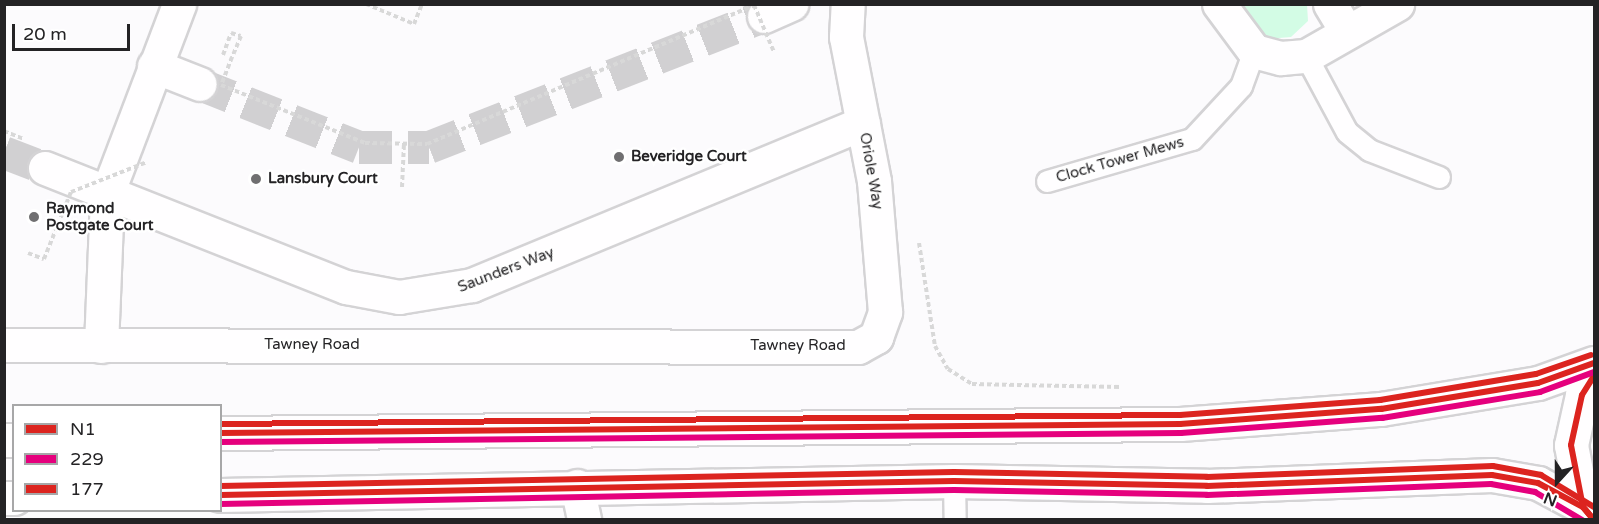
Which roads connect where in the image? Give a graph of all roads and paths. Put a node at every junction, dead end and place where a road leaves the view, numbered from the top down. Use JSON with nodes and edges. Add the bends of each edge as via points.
{"nodes":[{"id":1,"x":179,"y":4,"type":"edge"},
{"id":2,"x":366,"y":4,"type":"edge"},
{"id":3,"x":422,"y":4,"type":"edge"},
{"id":4,"x":848,"y":4,"type":"edge"},
{"id":5,"x":1219,"y":4,"type":"edge"},
{"id":6,"x":1397,"y":4,"type":"edge"},
{"id":7,"x":1338,"y":18,"type":"edge"},
{"id":8,"x":1254,"y":51,"type":"junction"},
{"id":9,"x":774,"y":52,"type":"dead end"},
{"id":10,"x":223,"y":54,"type":"dead end"},
{"id":11,"x":1306,"y":56,"type":"junction"},
{"id":12,"x":154,"y":66,"type":"junction"},
{"id":13,"x":200,"y":84,"type":"tunnel mouth"},
{"id":14,"x":863,"y":123,"type":"junction"},
{"id":15,"x":404,"y":143,"type":"junction"},
{"id":16,"x":147,"y":162,"type":"dead end"},
{"id":17,"x":45,"y":168,"type":"tunnel mouth"},
{"id":18,"x":1439,"y":177,"type":"dead end"},
{"id":19,"x":1047,"y":181,"type":"dead end"},
{"id":20,"x":402,"y":187,"type":"dead end"},
{"id":21,"x":107,"y":194,"type":"junction"},
{"id":22,"x":919,"y":239,"type":"dead end"},
{"id":23,"x":28,"y":253,"type":"dead end"},
{"id":24,"x":876,"y":337,"type":"joint"},
{"id":25,"x":4,"y":345,"type":"edge"},
{"id":26,"x":101,"y":346,"type":"junction"},
{"id":27,"x":1594,"y":363,"type":"edge"},
{"id":28,"x":1594,"y":376,"type":"edge"},
{"id":29,"x":1121,"y":384,"type":"dead end"},
{"id":30,"x":222,"y":433,"type":"edge"},
{"id":31,"x":954,"y":481,"type":"junction"},
{"id":32,"x":577,"y":486,"type":"junction"},
{"id":33,"x":222,"y":495,"type":"edge"},
{"id":34,"x":1588,"y":513,"type":"edge"},
{"id":35,"x":584,"y":519,"type":"edge"},
{"id":36,"x":955,"y":519,"type":"edge"}],
"edges":[{"from":1,"to":12,"type":"main road"},
{"from":2,"to":3,"type":"path","via":[[414,24]]},
{"from":4,"to":14,"type":"main road","name":"Oriole Way","via":[[846,37]]},
{"from":5,"to":8,"type":"main road"},
{"from":6,"to":7,"type":"main road"},
{"from":7,"to":11,"type":"main road"},
{"from":8,"to":11,"type":"main road","via":[[1281,58]]},
{"from":8,"to":19,"type":"lane","name":"Clock Tower Mews","via":[[1241,86],[1192,139]]},
{"from":9,"to":15,"type":"path","bridge":true,"via":[[754,5],[427,144]]},
{"from":10,"to":15,"type":"path","bridge":true,"via":[[231,33],[241,36],[221,85],[365,143]]},
{"from":11,"to":18,"type":"lane","via":[[1347,132],[1370,150]]},
{"from":12,"to":13,"type":"main road"},
{"from":12,"to":21,"type":"main road"},
{"from":14,"to":21,"type":"main road","name":"Saunders Way","via":[[472,285],[416,295],[346,287]]},
{"from":14,"to":24,"type":"main road","name":"Oriole Way","via":[[881,234],[885,312]]},
{"from":15,"to":20,"type":"path","bridge":true},
{"from":16,"to":23,"type":"path","bridge":true,"via":[[71,192],[44,259]]},
{"from":17,"to":21,"type":"main road","name":"Saunders Way"},
{"from":21,"to":26,"type":"main road"},
{"from":22,"to":29,"type":"path","via":[[935,346],[948,369],[972,384]]},
{"from":24,"to":26,"type":"main road","name":"Tawney Road","via":[[858,346]]},
{"from":25,"to":26,"type":"main road","name":"Tawney Road"},
{"from":27,"to":30,"type":"main road","via":[[1538,383],[1431,401],[1180,424]]},
{"from":28,"to":34,"type":"main road","via":[[1582,395],[1571,446]]},
{"from":31,"to":32,"type":"main road"},
{"from":31,"to":34,"type":"main road","via":[[1207,486],[1492,475],[1538,483]]},
{"from":31,"to":36,"type":"lane"},
{"from":32,"to":33,"type":"main road"},
{"from":32,"to":35,"type":"main road"}]}
